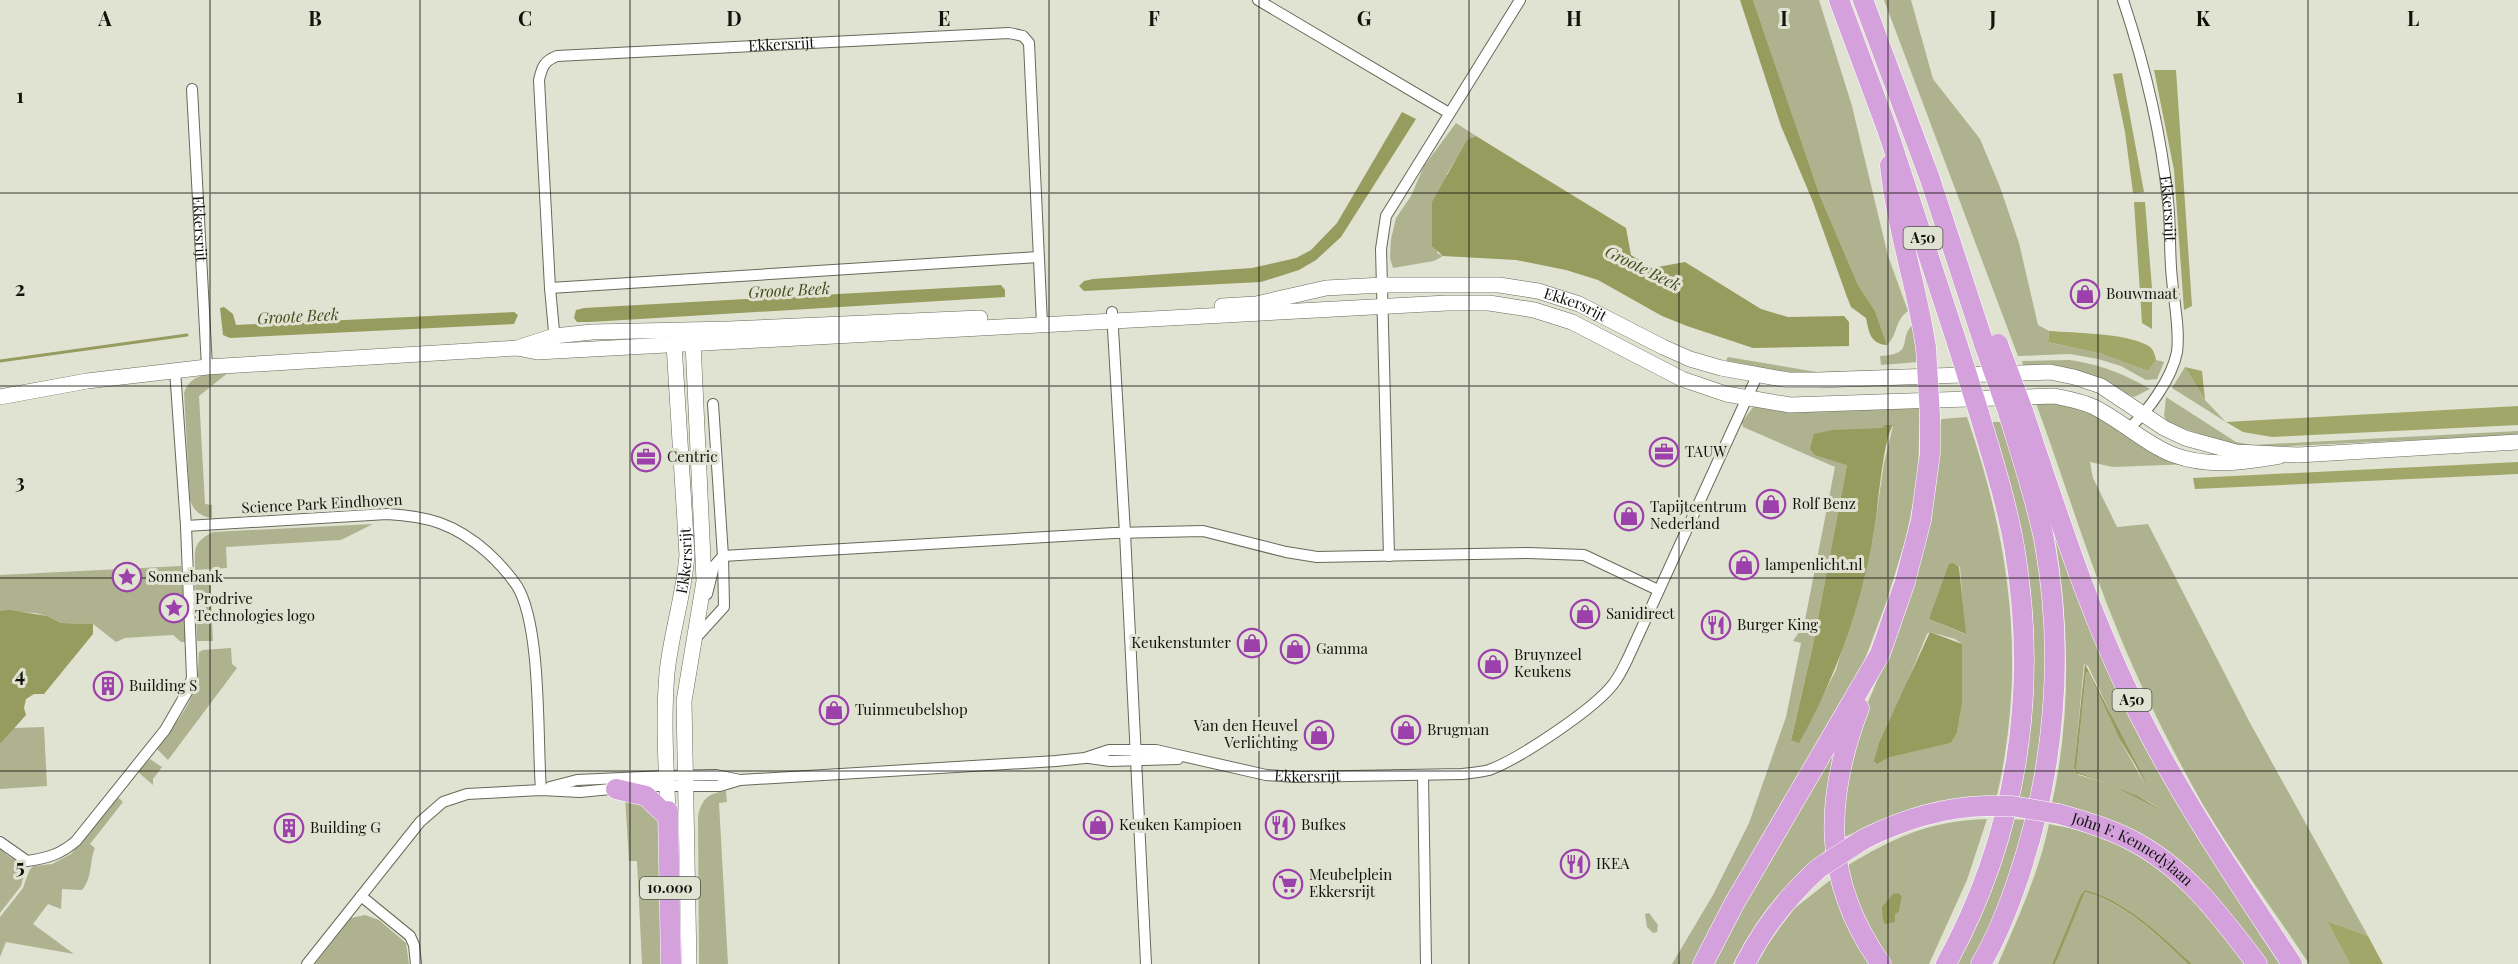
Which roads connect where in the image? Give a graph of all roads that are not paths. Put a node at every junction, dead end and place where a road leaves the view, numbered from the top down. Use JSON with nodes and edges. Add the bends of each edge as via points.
{"nodes":[{"id":1,"x":1258,"y":0,"type":"edge"},
{"id":2,"x":1520,"y":0,"type":"edge"},
{"id":3,"x":1839,"y":0,"type":"edge"},
{"id":4,"x":1863,"y":0,"type":"edge"},
{"id":5,"x":2124,"y":0,"type":"edge"},
{"id":6,"x":192,"y":89,"type":"dead end"},
{"id":7,"x":1449,"y":113,"type":"junction"},
{"id":8,"x":1887,"y":129,"type":"junction"},
{"id":9,"x":1038,"y":257,"type":"junction"},
{"id":10,"x":1383,"y":285,"type":"junction"},
{"id":11,"x":550,"y":288,"type":"junction"},
{"id":12,"x":1384,"y":306,"type":"junction"},
{"id":13,"x":1112,"y":316,"type":"junction"},
{"id":14,"x":1041,"y":320,"type":"junction"},
{"id":15,"x":688,"y":336,"type":"junction"},
{"id":16,"x":555,"y":343,"type":"junction"},
{"id":17,"x":674,"y":344,"type":"junction"},
{"id":18,"x":207,"y":367,"type":"junction"},
{"id":19,"x":175,"y":370,"type":"junction"},
{"id":20,"x":1757,"y":376,"type":"junction"},
{"id":21,"x":0,"y":397,"type":"edge"},
{"id":22,"x":1747,"y":398,"type":"junction"},
{"id":23,"x":713,"y":404,"type":"dead end"},
{"id":24,"x":1982,"y":406,"type":"junction"},
{"id":25,"x":2015,"y":411,"type":"junction"},
{"id":26,"x":2144,"y":415,"type":"junction"},
{"id":27,"x":2128,"y":429,"type":"junction"},
{"id":28,"x":2518,"y":442,"type":"edge"},
{"id":29,"x":2280,"y":456,"type":"junction"},
{"id":30,"x":186,"y":526,"type":"junction"},
{"id":31,"x":1125,"y":533,"type":"junction"},
{"id":32,"x":723,"y":556,"type":"junction"},
{"id":33,"x":1389,"y":556,"type":"junction"},
{"id":34,"x":1658,"y":590,"type":"junction"},
{"id":35,"x":700,"y":603,"type":"junction"},
{"id":36,"x":694,"y":640,"type":"junction"},
{"id":37,"x":1865,"y":682,"type":"junction"},
{"id":38,"x":1136,"y":754,"type":"junction"},
{"id":39,"x":1423,"y":775,"type":"junction"},
{"id":40,"x":667,"y":781,"type":"junction"},
{"id":41,"x":686,"y":781,"type":"junction"},
{"id":42,"x":615,"y":789,"type":"junction"},
{"id":43,"x":541,"y":790,"type":"junction"},
{"id":44,"x":668,"y":814,"type":"junction"},
{"id":45,"x":0,"y":842,"type":"edge"},
{"id":46,"x":361,"y":896,"type":"junction"},
{"id":47,"x":307,"y":964,"type":"edge"},
{"id":48,"x":416,"y":964,"type":"edge"},
{"id":49,"x":671,"y":964,"type":"edge"},
{"id":50,"x":689,"y":964,"type":"edge"},
{"id":51,"x":1146,"y":964,"type":"edge"},
{"id":52,"x":1426,"y":964,"type":"edge"},
{"id":53,"x":1703,"y":964,"type":"edge"},
{"id":54,"x":1745,"y":964,"type":"edge"},
{"id":55,"x":1881,"y":964,"type":"edge"},
{"id":56,"x":1946,"y":964,"type":"edge"},
{"id":57,"x":1981,"y":964,"type":"edge"},
{"id":58,"x":2258,"y":964,"type":"edge"},
{"id":59,"x":2292,"y":964,"type":"edge"}],
"edges":[{"from":1,"to":7,"type":"street"},
{"from":2,"to":7,"type":"street"},
{"from":3,"to":8,"type":"highway","number":"A50"},
{"from":4,"to":25,"type":"highway","number":"A50","bridge":true},
{"from":5,"to":26,"type":"street","name":"Ekkersrijt","via":[[2159,129],[2176,327],[2173,362]]},
{"from":6,"to":18,"type":"street","name":"Ekkersrijt"},
{"from":7,"to":10,"type":"street","via":[[1386,216],[1382,235]]},
{"from":8,"to":24,"type":"highway","number":"A50","bridge":true},
{"from":8,"to":37,"type":"highway","number":"A50","bridge":true,"via":[[1893,197],[1916,288],[1926,348],[1930,416],[1926,489],[1915,548],[1880,654]]},
{"from":9,"to":11,"type":"street"},
{"from":9,"to":11,"type":"street","name":"Ekkersrijt","via":[[1029,44],[1023,36],[1009,33],[557,56],[542,66],[539,80]]},
{"from":9,"to":14,"type":"street","name":"Ekkersrijt"},
{"from":10,"to":12,"type":"street"},
{"from":10,"to":13,"type":"main road","name":"Ekkersrijt","via":[[1326,288],[1256,304]]},
{"from":10,"to":20,"type":"main road","name":"Ekkersrijt","via":[[1464,283],[1538,291],[1579,304],[1690,359]]},
{"from":11,"to":16,"type":"street","name":"Ekkersrijt"},
{"from":12,"to":13,"type":"main road","name":"Ekkersrijt"},
{"from":12,"to":22,"type":"main road","name":"Ekkersrijt","via":[[1489,303],[1534,310],[1572,322],[1682,379]]},
{"from":12,"to":33,"type":"street"},
{"from":13,"to":14,"type":"main road","name":"Ekkersrijt"},
{"from":13,"to":31,"type":"street"},
{"from":14,"to":15,"type":"main road","name":"Ekkersrijt"},
{"from":15,"to":16,"type":"main road","name":"Ekkersrijt","via":[[592,332]]},
{"from":15,"to":17,"type":"main road","name":"Ekkersrijt"},
{"from":15,"to":35,"type":"main road","name":"Ekkersrijt","number":"10.000","via":[[704,549]]},
{"from":16,"to":17,"type":"main road","name":"Ekkersrijt"},
{"from":16,"to":18,"type":"main road","name":"Ekkersrijt"},
{"from":17,"to":40,"type":"main road","name":"Ekkersrijt","number":"10.000","via":[[687,555],[667,670]]},
{"from":18,"to":19,"type":"main road","name":"Ekkersrijt"},
{"from":19,"to":21,"type":"main road","name":"Ekkersrijt"},
{"from":19,"to":30,"type":"street"},
{"from":20,"to":22,"type":"street","name":"Ekkersrijt"},
{"from":20,"to":26,"type":"main road","name":"Ekkersrijt","via":[[1818,380],[2033,371],[2101,386]]},
{"from":22,"to":24,"type":"main road","name":"Ekkersrijt","via":[[1790,405]]},
{"from":22,"to":34,"type":"street","name":"Ekkersrijt"},
{"from":23,"to":32,"type":"street","name":"Ekkersrijt"},
{"from":24,"to":27,"type":"main road","name":"Ekkersrijt","via":[[2037,395],[2076,400]]},
{"from":24,"to":56,"type":"highway","number":"A50","via":[[2014,547],[2023,621],[2025,691],[2012,793],[1982,887]]},
{"from":25,"to":57,"type":"highway","number":"A50","via":[[2044,540],[2054,619],[2055,688],[2046,771],[2030,843],[2012,897]]},
{"from":25,"to":59,"type":"highway","number":"A50","via":[[2104,640],[2138,712],[2182,793]]},
{"from":26,"to":27,"type":"street","name":"Ekkersrijt"},
{"from":26,"to":29,"type":"main road","name":"Ekkersrijt","via":[[2185,438],[2219,448]]},
{"from":27,"to":29,"type":"main road","name":"Ekkersrijt","via":[[2174,455],[2194,460],[2250,462]]},
{"from":28,"to":29,"type":"main road","name":"Ekkersrijt"},
{"from":30,"to":43,"type":"street","name":"Science Park Eindhoven","via":[[387,514],[443,523],[475,543],[518,587],[527,612],[533,644]]},
{"from":30,"to":45,"type":"street","via":[[192,678],[186,696],[165,730],[64,851],[27,861]]},
{"from":31,"to":32,"type":"street"},
{"from":31,"to":33,"type":"street","via":[[1203,531],[1317,557]]},
{"from":31,"to":38,"type":"street"},
{"from":32,"to":35,"type":"street","name":"Ekkersrijt","via":[[714,566],[710,591]]},
{"from":32,"to":36,"type":"street","name":"Ekkersrijt","via":[[724,608]]},
{"from":33,"to":34,"type":"street","via":[[1584,555]]},
{"from":34,"to":39,"type":"street","name":"Ekkersrijt","via":[[1615,682],[1591,705],[1509,761],[1487,770]]},
{"from":35,"to":36,"type":"main road","name":"Ekkersrijt","number":"10.000"},
{"from":36,"to":41,"type":"main road","name":"Ekkersrijt","number":"10.000","via":[[684,701]]},
{"from":37,"to":53,"type":"highway","number":"A50","via":[[1734,904]]},
{"from":37,"to":55,"type":"highway","number":"A50","via":[[1866,691],[1842,760],[1833,840],[1839,876],[1853,918]]},
{"from":38,"to":39,"type":"street","name":"Ekkersrijt","via":[[1194,759],[1248,772],[1295,777]]},
{"from":38,"to":41,"type":"street","name":"Ekkersrijt","via":[[1110,761],[1085,758],[740,780],[720,786]]},
{"from":38,"to":51,"type":"street"},
{"from":39,"to":52,"type":"street"},
{"from":40,"to":41,"type":"street","name":"Ekkersrijt"},
{"from":40,"to":42,"type":"street"},
{"from":40,"to":43,"type":"street","via":[[577,780]]},
{"from":40,"to":44,"type":"main road","name":"Ekkersrijt","number":"10.000"},
{"from":41,"to":50,"type":"main road","name":"Ekkersrijt","number":"10.000"},
{"from":42,"to":43,"type":"street"},
{"from":42,"to":44,"type":"highway","via":[[646,796]]},
{"from":43,"to":46,"type":"street","via":[[467,794],[443,802],[420,822]]},
{"from":44,"to":49,"type":"highway","name":"Ekkersrijt","number":"10.000"},
{"from":46,"to":47,"type":"street"},
{"from":46,"to":48,"type":"street","via":[[410,936]]},
{"from":54,"to":58,"type":"highway","name":"John F. Kennedylaan","bridge":true,"via":[[1768,922],[1819,868],[1885,828],[1936,812],[1986,806],[2026,807],[2059,814],[2129,839],[2176,870],[2217,910]]}]}
